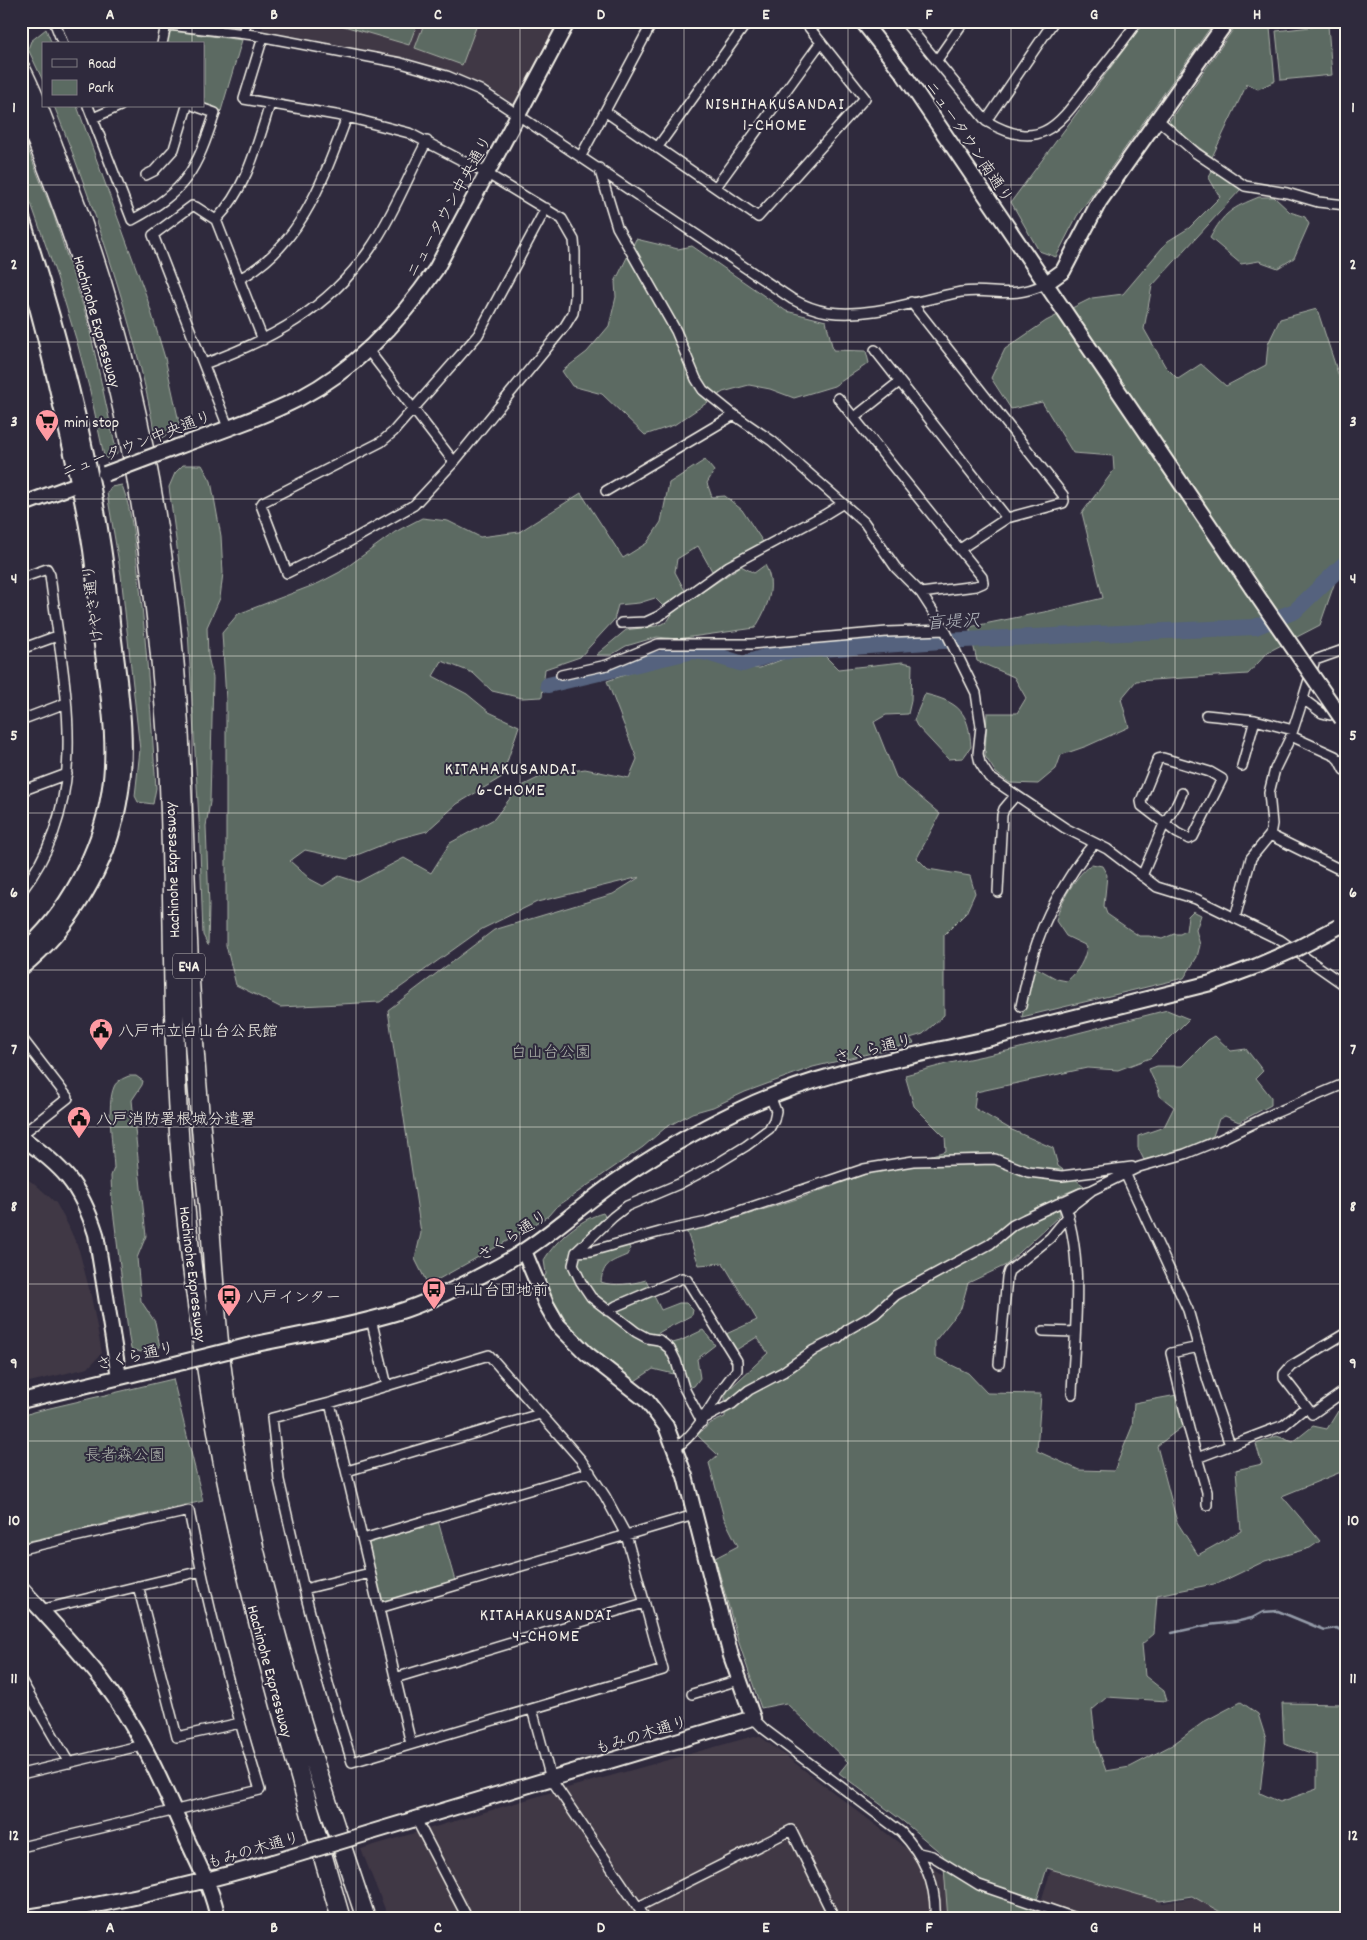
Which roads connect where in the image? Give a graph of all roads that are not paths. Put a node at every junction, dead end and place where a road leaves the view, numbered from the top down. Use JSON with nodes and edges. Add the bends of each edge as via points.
{"nodes":[{"id":1,"x":54,"y":21,"type":"edge"},
{"id":2,"x":136,"y":21,"type":"edge"},
{"id":3,"x":247,"y":21,"type":"edge"},
{"id":4,"x":568,"y":21,"type":"edge"},
{"id":5,"x":748,"y":21,"type":"edge"},
{"id":6,"x":804,"y":21,"type":"edge"},
{"id":7,"x":862,"y":21,"type":"edge"},
{"id":8,"x":904,"y":21,"type":"edge"},
{"id":9,"x":964,"y":21,"type":"edge"},
{"id":10,"x":1054,"y":21,"type":"edge"},
{"id":11,"x":1138,"y":21,"type":"edge"},
{"id":12,"x":1226,"y":21,"type":"edge"},
{"id":13,"x":651,"y":22,"type":"edge"},
{"id":14,"x":166,"y":24,"type":"junction"},
{"id":15,"x":243,"y":33,"type":"junction"},
{"id":16,"x":263,"y":37,"type":"junction"},
{"id":17,"x":62,"y":42,"type":"edge"},
{"id":18,"x":162,"y":42,"type":"edge"},
{"id":19,"x":821,"y":42,"type":"junction"},
{"id":20,"x":937,"y":60,"type":"junction"},
{"id":21,"x":21,"y":69,"type":"edge"},
{"id":22,"x":21,"y":104,"type":"edge"},
{"id":23,"x":270,"y":104,"type":"junction"},
{"id":24,"x":89,"y":108,"type":"edge"},
{"id":25,"x":116,"y":108,"type":"edge"},
{"id":26,"x":186,"y":108,"type":"edge"},
{"id":27,"x":201,"y":108,"type":"edge"},
{"id":28,"x":606,"y":112,"type":"junction"},
{"id":29,"x":518,"y":115,"type":"junction"},
{"id":30,"x":347,"y":117,"type":"junction"},
{"id":31,"x":93,"y":118,"type":"junction"},
{"id":32,"x":1157,"y":119,"type":"junction"},
{"id":33,"x":986,"y":122,"type":"junction"},
{"id":34,"x":427,"y":141,"type":"junction"},
{"id":35,"x":657,"y":148,"type":"junction"},
{"id":36,"x":581,"y":156,"type":"junction"},
{"id":37,"x":599,"y":168,"type":"junction"},
{"id":38,"x":486,"y":173,"type":"junction"},
{"id":39,"x":146,"y":175,"type":"dead end"},
{"id":40,"x":716,"y":188,"type":"junction"},
{"id":41,"x":1346,"y":206,"type":"edge"},
{"id":42,"x":546,"y":208,"type":"junction"},
{"id":43,"x":21,"y":215,"type":"edge"},
{"id":44,"x":216,"y":220,"type":"junction"},
{"id":45,"x":21,"y":253,"type":"edge"},
{"id":46,"x":239,"y":279,"type":"junction"},
{"id":47,"x":1045,"y":284,"type":"junction"},
{"id":48,"x":910,"y":302,"type":"junction"},
{"id":49,"x":263,"y":340,"type":"junction"},
{"id":50,"x":368,"y":350,"type":"junction"},
{"id":51,"x":875,"y":350,"type":"dead end"},
{"id":52,"x":204,"y":364,"type":"junction"},
{"id":53,"x":899,"y":382,"type":"junction"},
{"id":54,"x":838,"y":398,"type":"dead end"},
{"id":55,"x":414,"y":410,"type":"junction"},
{"id":56,"x":734,"y":415,"type":"junction"},
{"id":57,"x":855,"y":417,"type":"junction"},
{"id":58,"x":228,"y":427,"type":"junction"},
{"id":59,"x":454,"y":462,"type":"junction"},
{"id":60,"x":85,"y":481,"type":"junction"},
{"id":61,"x":606,"y":491,"type":"dead end"},
{"id":62,"x":842,"y":504,"type":"junction"},
{"id":63,"x":21,"y":505,"type":"edge"},
{"id":64,"x":1007,"y":518,"type":"junction"},
{"id":65,"x":960,"y":549,"type":"junction"},
{"id":66,"x":21,"y":578,"type":"edge"},
{"id":67,"x":921,"y":593,"type":"junction"},
{"id":68,"x":622,"y":623,"type":"dead end"},
{"id":69,"x":945,"y":630,"type":"junction"},
{"id":70,"x":57,"y":636,"type":"junction"},
{"id":71,"x":1346,"y":648,"type":"edge"},
{"id":72,"x":21,"y":649,"type":"edge"},
{"id":73,"x":561,"y":676,"type":"dead end"},
{"id":74,"x":1302,"y":699,"type":"junction"},
{"id":75,"x":66,"y":703,"type":"junction"},
{"id":76,"x":1346,"y":705,"type":"edge"},
{"id":77,"x":1206,"y":715,"type":"dead end"},
{"id":78,"x":21,"y":720,"type":"edge"},
{"id":79,"x":1255,"y":720,"type":"junction"},
{"id":80,"x":1344,"y":722,"type":"edge"},
{"id":81,"x":1292,"y":733,"type":"junction"},
{"id":82,"x":1242,"y":766,"type":"dead end"},
{"id":83,"x":1344,"y":770,"type":"dead end"},
{"id":84,"x":68,"y":774,"type":"junction"},
{"id":85,"x":21,"y":791,"type":"edge"},
{"id":86,"x":1182,"y":793,"type":"dead end"},
{"id":87,"x":1015,"y":796,"type":"junction"},
{"id":88,"x":1164,"y":824,"type":"junction"},
{"id":89,"x":1270,"y":835,"type":"junction"},
{"id":90,"x":1096,"y":843,"type":"junction"},
{"id":91,"x":1344,"y":872,"type":"dead end"},
{"id":92,"x":1142,"y":876,"type":"junction"},
{"id":93,"x":23,"y":887,"type":"edge"},
{"id":94,"x":998,"y":892,"type":"dead end"},
{"id":95,"x":1235,"y":918,"type":"junction"},
{"id":96,"x":1342,"y":925,"type":"edge"},
{"id":97,"x":21,"y":953,"type":"edge"},
{"id":98,"x":21,"y":968,"type":"edge"},
{"id":99,"x":1346,"y":986,"type":"edge"},
{"id":100,"x":1020,"y":1006,"type":"dead end"},
{"id":101,"x":21,"y":1038,"type":"edge"},
{"id":102,"x":1346,"y":1083,"type":"edge"},
{"id":103,"x":770,"y":1096,"type":"junction"},
{"id":104,"x":21,"y":1136,"type":"edge"},
{"id":105,"x":1139,"y":1167,"type":"junction"},
{"id":106,"x":1125,"y":1173,"type":"junction"},
{"id":107,"x":1092,"y":1190,"type":"junction"},
{"id":108,"x":1062,"y":1201,"type":"junction"},
{"id":109,"x":1067,"y":1212,"type":"junction"},
{"id":110,"x":524,"y":1251,"type":"junction"},
{"id":111,"x":576,"y":1252,"type":"junction"},
{"id":112,"x":608,"y":1311,"type":"junction"},
{"id":113,"x":371,"y":1319,"type":"junction"},
{"id":114,"x":1042,"y":1331,"type":"dead end"},
{"id":115,"x":1075,"y":1332,"type":"junction"},
{"id":116,"x":1346,"y":1333,"type":"edge"},
{"id":117,"x":1199,"y":1348,"type":"junction"},
{"id":118,"x":999,"y":1364,"type":"dead end"},
{"id":119,"x":118,"y":1377,"type":"junction"},
{"id":120,"x":386,"y":1386,"type":"junction"},
{"id":121,"x":1346,"y":1390,"type":"edge"},
{"id":122,"x":1072,"y":1394,"type":"dead end"},
{"id":123,"x":21,"y":1401,"type":"edge"},
{"id":124,"x":330,"y":1403,"type":"junction"},
{"id":125,"x":1306,"y":1407,"type":"junction"},
{"id":126,"x":540,"y":1414,"type":"junction"},
{"id":127,"x":703,"y":1420,"type":"junction"},
{"id":128,"x":1230,"y":1445,"type":"junction"},
{"id":129,"x":676,"y":1448,"type":"junction"},
{"id":130,"x":1197,"y":1458,"type":"junction"},
{"id":131,"x":347,"y":1471,"type":"junction"},
{"id":132,"x":590,"y":1472,"type":"junction"},
{"id":133,"x":1207,"y":1506,"type":"dead end"},
{"id":134,"x":694,"y":1514,"type":"junction"},
{"id":135,"x":626,"y":1535,"type":"junction"},
{"id":136,"x":363,"y":1538,"type":"junction"},
{"id":137,"x":21,"y":1549,"type":"edge"},
{"id":138,"x":201,"y":1571,"type":"junction"},
{"id":139,"x":370,"y":1574,"type":"junction"},
{"id":140,"x":138,"y":1586,"type":"junction"},
{"id":141,"x":21,"y":1588,"type":"edge"},
{"id":142,"x":304,"y":1589,"type":"junction"},
{"id":143,"x":644,"y":1603,"type":"junction"},
{"id":144,"x":379,"y":1608,"type":"junction"},
{"id":145,"x":40,"y":1610,"type":"junction"},
{"id":146,"x":395,"y":1678,"type":"junction"},
{"id":147,"x":21,"y":1680,"type":"edge"},
{"id":148,"x":739,"y":1680,"type":"junction"},
{"id":149,"x":692,"y":1694,"type":"dead end"},
{"id":150,"x":532,"y":1710,"type":"junction"},
{"id":151,"x":753,"y":1718,"type":"junction"},
{"id":152,"x":240,"y":1723,"type":"junction"},
{"id":153,"x":411,"y":1744,"type":"junction"},
{"id":154,"x":142,"y":1745,"type":"junction"},
{"id":155,"x":69,"y":1763,"type":"junction"},
{"id":156,"x":21,"y":1774,"type":"edge"},
{"id":157,"x":551,"y":1778,"type":"junction"},
{"id":158,"x":174,"y":1811,"type":"junction"},
{"id":159,"x":416,"y":1819,"type":"junction"},
{"id":160,"x":21,"y":1847,"type":"edge"},
{"id":161,"x":919,"y":1853,"type":"junction"},
{"id":162,"x":349,"y":1869,"type":"junction"},
{"id":163,"x":206,"y":1882,"type":"junction"},
{"id":164,"x":638,"y":1907,"type":"junction"},
{"id":165,"x":340,"y":1915,"type":"edge"},
{"id":166,"x":21,"y":1918,"type":"edge"},
{"id":167,"x":218,"y":1919,"type":"edge"},
{"id":168,"x":366,"y":1919,"type":"edge"},
{"id":169,"x":371,"y":1919,"type":"edge"},
{"id":170,"x":468,"y":1919,"type":"edge"},
{"id":171,"x":646,"y":1919,"type":"edge"},
{"id":172,"x":835,"y":1919,"type":"edge"},
{"id":173,"x":935,"y":1919,"type":"edge"},
{"id":174,"x":1078,"y":1919,"type":"edge"}],
"edges":[{"from":1,"to":17,"type":"street"},
{"from":2,"to":14,"type":"street"},
{"from":3,"to":15,"type":"street"},
{"from":4,"to":29,"type":"street","name":"ニュータウン中央通り"},
{"from":5,"to":35,"type":"street"},
{"from":6,"to":19,"type":"street"},
{"from":7,"to":47,"type":"street","name":"ニュータウン南通り","via":[[903,73]]},
{"from":8,"to":20,"type":"street"},
{"from":9,"to":20,"type":"street"},
{"from":10,"to":33,"type":"street"},
{"from":11,"to":33,"type":"street","via":[[1057,124],[1039,134],[1017,135],[1003,132]]},
{"from":12,"to":32,"type":"street"},
{"from":13,"to":28,"type":"street"},
{"from":14,"to":15,"type":"street"},
{"from":14,"to":18,"type":"street"},
{"from":15,"to":16,"type":"street"},
{"from":16,"to":23,"type":"street","via":[[244,99]]},
{"from":16,"to":29,"type":"street","via":[[402,63],[447,76],[480,90]]},
{"from":19,"to":40,"type":"street"},
{"from":19,"to":40,"type":"street","via":[[865,98],[758,218]]},
{"from":20,"to":33,"type":"street"},
{"from":21,"to":162,"type":"highway","name":"Hachinohe Expressway","number":"E4A","via":[[69,184],[96,260],[141,428],[170,610],[193,1037],[222,1374],[233,1449],[267,1600],[308,1744]]},
{"from":22,"to":165,"type":"highway","name":"Hachinohe Expressway","number":"E4A","via":[[80,258],[110,358],[132,455],[152,582],[166,727],[177,1116],[192,1276],[220,1451],[253,1604]]},
{"from":23,"to":30,"type":"street"},
{"from":23,"to":44,"type":"street","via":[[251,164],[238,191]]},
{"from":24,"to":31,"type":"street"},
{"from":25,"to":31,"type":"street"},
{"from":26,"to":39,"type":"street","via":[[174,148],[154,171]]},
{"from":27,"to":31,"type":"street","via":[[215,113],[202,154],[192,172],[163,203],[132,220]]},
{"from":28,"to":35,"type":"street"},
{"from":28,"to":36,"type":"street"},
{"from":29,"to":36,"type":"street"},
{"from":29,"to":38,"type":"street","name":"ニュータウン中央通り"},
{"from":30,"to":34,"type":"street"},
{"from":30,"to":46,"type":"street","via":[[325,174],[300,222],[267,260]]},
{"from":32,"to":41,"type":"street","via":[[1196,153],[1245,186]]},
{"from":32,"to":47,"type":"street","via":[[1099,202],[1064,271]]},
{"from":34,"to":38,"type":"street"},
{"from":34,"to":49,"type":"street","via":[[384,224],[354,268],[310,312]]},
{"from":35,"to":40,"type":"street"},
{"from":36,"to":37,"type":"street"},
{"from":37,"to":48,"type":"street","via":[[810,308],[854,312]]},
{"from":37,"to":56,"type":"street","via":[[616,227],[676,331],[696,379],[712,399]]},
{"from":38,"to":42,"type":"street"},
{"from":38,"to":50,"type":"street","name":"ニュータウン中央通り","via":[[436,269],[402,316]]},
{"from":42,"to":55,"type":"street","via":[[478,335]]},
{"from":42,"to":59,"type":"street","via":[[562,219],[574,240],[573,313],[552,344]]},
{"from":43,"to":60,"type":"street","name":"けやき通り","via":[[62,356]]},
{"from":44,"to":46,"type":"street"},
{"from":44,"to":52,"type":"street","via":[[192,206],[154,235]]},
{"from":45,"to":60,"type":"street","name":"けやき通り"},
{"from":46,"to":49,"type":"street"},
{"from":47,"to":48,"type":"street","via":[[1024,292],[973,291]]},
{"from":47,"to":80,"type":"street","name":"ニュータウン南通り","bridge":true},
{"from":48,"to":64,"type":"street","via":[[1063,495],[1063,503]]},
{"from":49,"to":52,"type":"street"},
{"from":50,"to":55,"type":"street"},
{"from":50,"to":58,"type":"street","name":"ニュータウン中央通り","via":[[324,384],[299,398]]},
{"from":51,"to":53,"type":"street"},
{"from":52,"to":58,"type":"street"},
{"from":53,"to":57,"type":"street"},
{"from":53,"to":64,"type":"street"},
{"from":54,"to":57,"type":"street"},
{"from":55,"to":59,"type":"street"},
{"from":55,"to":59,"type":"street","via":[[381,442],[263,502],[261,505],[287,573],[414,505]]},
{"from":56,"to":61,"type":"street"},
{"from":56,"to":62,"type":"street","via":[[772,441]]},
{"from":57,"to":65,"type":"street"},
{"from":58,"to":60,"type":"street","name":"ニュータウン中央通り","bridge":true},
{"from":60,"to":63,"type":"street","name":"ニュータウン中央通り"},
{"from":60,"to":97,"type":"street","name":"けやき通り","via":[[112,727],[109,794],[101,829],[75,887],[54,917]]},
{"from":60,"to":98,"type":"street","name":"けやき通り","via":[[102,542],[122,708],[123,773],[119,804],[100,864],[80,901],[55,935]]},
{"from":62,"to":67,"type":"street","via":[[864,522],[896,568]]},
{"from":62,"to":68,"type":"street","via":[[729,566],[659,616],[646,622]]},
{"from":64,"to":65,"type":"street"},
{"from":65,"to":67,"type":"street","via":[[983,584]]},
{"from":66,"to":70,"type":"street","via":[[48,569]]},
{"from":67,"to":69,"type":"street"},
{"from":69,"to":73,"type":"street","via":[[751,644],[658,644],[607,665]]},
{"from":69,"to":87,"type":"street","via":[[976,693],[981,726],[980,763],[989,777]]},
{"from":70,"to":72,"type":"street"},
{"from":70,"to":75,"type":"street"},
{"from":71,"to":74,"type":"street","via":[[1315,660]]},
{"from":74,"to":76,"type":"street","via":[[1330,715]]},
{"from":74,"to":81,"type":"street"},
{"from":75,"to":78,"type":"street"},
{"from":75,"to":84,"type":"street"},
{"from":77,"to":79,"type":"street"},
{"from":79,"to":81,"type":"street"},
{"from":79,"to":82,"type":"street"},
{"from":81,"to":83,"type":"street","via":[[1335,756]]},
{"from":81,"to":89,"type":"street","via":[[1275,769],[1269,793]]},
{"from":84,"to":85,"type":"street"},
{"from":84,"to":93,"type":"street","via":[[57,825],[38,868]]},
{"from":86,"to":88,"type":"street"},
{"from":87,"to":90,"type":"street","via":[[1065,828]]},
{"from":87,"to":94,"type":"street","via":[[1002,815]]},
{"from":88,"to":88,"type":"street","via":[[1142,806],[1141,801],[1158,759],[1210,772],[1222,779],[1193,838],[1189,839]]},
{"from":88,"to":92,"type":"street"},
{"from":89,"to":91,"type":"street"},
{"from":89,"to":95,"type":"street","via":[[1251,858]]},
{"from":90,"to":92,"type":"street"},
{"from":90,"to":100,"type":"street","via":[[1083,855],[1050,908],[1031,958]]},
{"from":92,"to":95,"type":"street","via":[[1157,887],[1196,899]]},
{"from":95,"to":99,"type":"street","via":[[1280,940]]},
{"from":96,"to":103,"type":"street","name":"さくら通り","bridge":true,"via":[[1298,948],[1211,983],[871,1066]]},
{"from":101,"to":104,"type":"street","via":[[68,1098]]},
{"from":102,"to":105,"type":"street","via":[[1185,1154]]},
{"from":103,"to":110,"type":"street","name":"さくら通り","via":[[657,1154],[614,1182]]},
{"from":103,"to":111,"type":"street","via":[[776,1112],[769,1129],[715,1165],[627,1206]]},
{"from":104,"to":119,"type":"street","via":[[58,1164],[73,1183],[90,1215],[96,1234]]},
{"from":105,"to":106,"type":"street"},
{"from":105,"to":111,"type":"street","via":[[1062,1176],[1028,1172],[995,1159],[913,1161],[864,1169],[707,1222]]},
{"from":106,"to":107,"type":"street"},
{"from":106,"to":117,"type":"street","via":[[1188,1310]]},
{"from":107,"to":108,"type":"street"},
{"from":107,"to":109,"type":"street"},
{"from":108,"to":109,"type":"street"},
{"from":108,"to":127,"type":"street","via":[[1013,1225],[990,1244],[896,1295],[875,1314],[838,1338]]},
{"from":109,"to":115,"type":"street","via":[[1077,1277]]},
{"from":109,"to":118,"type":"street","via":[[1050,1238],[1009,1271]]},
{"from":110,"to":113,"type":"street","name":"さくら通り","via":[[427,1302]]},
{"from":110,"to":129,"type":"street","via":[[558,1324],[586,1352],[646,1400],[666,1426]]},
{"from":111,"to":112,"type":"street","via":[[573,1265],[581,1282],[591,1297]]},
{"from":112,"to":127,"type":"street","via":[[636,1332],[659,1340],[670,1349],[684,1388]]},
{"from":112,"to":127,"type":"street","via":[[682,1278],[687,1280],[737,1361],[737,1370]]},
{"from":113,"to":119,"type":"street","name":"さくら通り","bridge":true},
{"from":113,"to":120,"type":"street"},
{"from":114,"to":115,"type":"street"},
{"from":115,"to":122,"type":"street"},
{"from":116,"to":125,"type":"street","via":[[1290,1366],[1284,1374]]},
{"from":117,"to":128,"type":"street"},
{"from":117,"to":130,"type":"street","via":[[1171,1353]]},
{"from":119,"to":123,"type":"street","name":"さくら通り"},
{"from":120,"to":124,"type":"street"},
{"from":120,"to":126,"type":"street","via":[[489,1355]]},
{"from":121,"to":125,"type":"street","via":[[1312,1414]]},
{"from":124,"to":131,"type":"street"},
{"from":124,"to":142,"type":"street","via":[[272,1418],[279,1480]]},
{"from":125,"to":128,"type":"street","via":[[1284,1425]]},
{"from":126,"to":131,"type":"street"},
{"from":126,"to":132,"type":"street"},
{"from":127,"to":129,"type":"street"},
{"from":128,"to":130,"type":"street"},
{"from":129,"to":134,"type":"street"},
{"from":130,"to":133,"type":"street","via":[[1207,1492]]},
{"from":131,"to":136,"type":"street"},
{"from":132,"to":135,"type":"street"},
{"from":132,"to":136,"type":"street"},
{"from":134,"to":135,"type":"street"},
{"from":134,"to":148,"type":"street"},
{"from":135,"to":143,"type":"street"},
{"from":135,"to":144,"type":"street"},
{"from":136,"to":139,"type":"street"},
{"from":137,"to":138,"type":"street","via":[[189,1511]]},
{"from":138,"to":140,"type":"street"},
{"from":138,"to":152,"type":"street"},
{"from":139,"to":142,"type":"street"},
{"from":139,"to":144,"type":"street"},
{"from":140,"to":145,"type":"street"},
{"from":140,"to":152,"type":"street","via":[[177,1737]]},
{"from":141,"to":145,"type":"street"},
{"from":142,"to":153,"type":"street","via":[[352,1762]]},
{"from":143,"to":146,"type":"street"},
{"from":143,"to":150,"type":"street","via":[[663,1670]]},
{"from":144,"to":146,"type":"street"},
{"from":145,"to":154,"type":"street","via":[[102,1680]]},
{"from":146,"to":153,"type":"street"},
{"from":147,"to":155,"type":"street"},
{"from":148,"to":149,"type":"street"},
{"from":148,"to":151,"type":"street"},
{"from":150,"to":153,"type":"street"},
{"from":150,"to":157,"type":"street"},
{"from":151,"to":157,"type":"street","name":"もみの木通り"},
{"from":151,"to":161,"type":"street","via":[[902,1832]]},
{"from":152,"to":158,"type":"street","via":[[260,1790]]},
{"from":154,"to":155,"type":"street"},
{"from":154,"to":158,"type":"street"},
{"from":155,"to":156,"type":"street"},
{"from":157,"to":159,"type":"street","name":"もみの木通り"},
{"from":157,"to":164,"type":"street"},
{"from":158,"to":160,"type":"street"},
{"from":158,"to":163,"type":"street"},
{"from":159,"to":163,"type":"street","name":"もみの木通り","bridge":true},
{"from":159,"to":170,"type":"street"},
{"from":161,"to":173,"type":"street","via":[[933,1887]]},
{"from":161,"to":174,"type":"street","via":[[932,1856],[979,1886]]},
{"from":162,"to":168,"type":"highway"},
{"from":162,"to":169,"type":"highway"},
{"from":163,"to":166,"type":"street","name":"もみの木通り"},
{"from":163,"to":167,"type":"street"},
{"from":164,"to":171,"type":"street"},
{"from":164,"to":172,"type":"street","via":[[791,1830]]}]}
